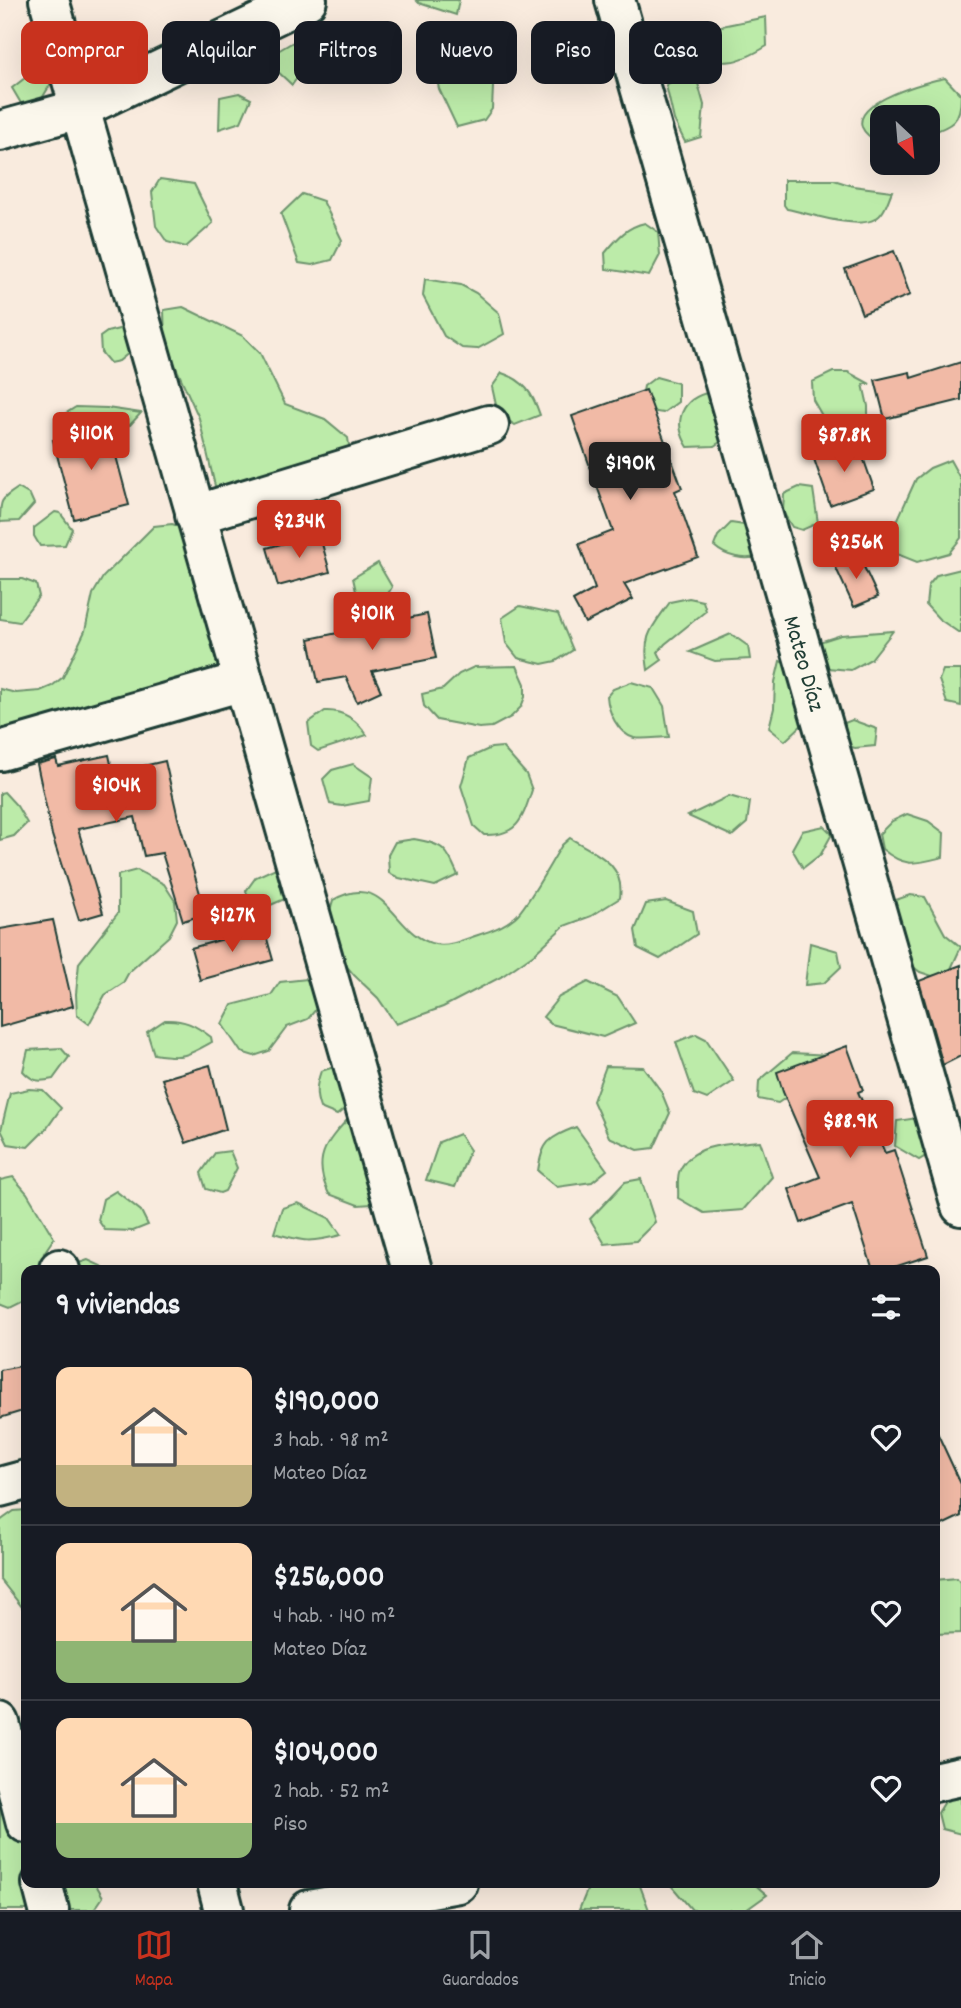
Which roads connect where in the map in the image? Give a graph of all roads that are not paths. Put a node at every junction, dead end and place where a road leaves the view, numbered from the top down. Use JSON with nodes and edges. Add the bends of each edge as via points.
{"nodes":[{"id":1,"x":50,"y":0,"type":"edge"},
{"id":2,"x":307,"y":0,"type":"edge"},
{"id":3,"x":615,"y":0,"type":"edge"},
{"id":4,"x":79,"y":108,"type":"junction"},
{"id":5,"x":0,"y":131,"type":"edge"},
{"id":6,"x":489,"y":425,"type":"dead end"},
{"id":7,"x":195,"y":515,"type":"junction"},
{"id":8,"x":243,"y":681,"type":"junction"},
{"id":9,"x":0,"y":751,"type":"edge"},
{"id":10,"x":961,"y":1206,"type":"edge"},
{"id":11,"x":411,"y":1265,"type":"edge"},
{"id":12,"x":21,"y":1481,"type":"edge"},
{"id":13,"x":0,"y":1487,"type":"edge"},
{"id":14,"x":0,"y":1723,"type":"edge"},
{"id":15,"x":961,"y":1776,"type":"edge"},
{"id":16,"x":940,"y":1781,"type":"edge"},
{"id":17,"x":21,"y":1804,"type":"edge"},
{"id":18,"x":43,"y":1888,"type":"edge"},
{"id":19,"x":218,"y":1888,"type":"edge"},
{"id":20,"x":430,"y":1888,"type":"edge"},
{"id":21,"x":49,"y":1910,"type":"edge"},
{"id":22,"x":224,"y":1910,"type":"edge"},
{"id":23,"x":309,"y":1910,"type":"edge"}],
"edges":[{"from":1,"to":4,"type":"street"},
{"from":2,"to":4,"type":"street"},
{"from":3,"to":10,"type":"street","name":"Mateo Díaz"},
{"from":4,"to":5,"type":"street"},
{"from":4,"to":7,"type":"street"},
{"from":6,"to":7,"type":"street"},
{"from":7,"to":8,"type":"street"},
{"from":8,"to":9,"type":"street"},
{"from":8,"to":11,"type":"street"},
{"from":12,"to":13,"type":"street"},
{"from":14,"to":17,"type":"street"},
{"from":15,"to":16,"type":"street"},
{"from":18,"to":21,"type":"street"},
{"from":19,"to":22,"type":"street"},
{"from":20,"to":23,"type":"street"}]}
